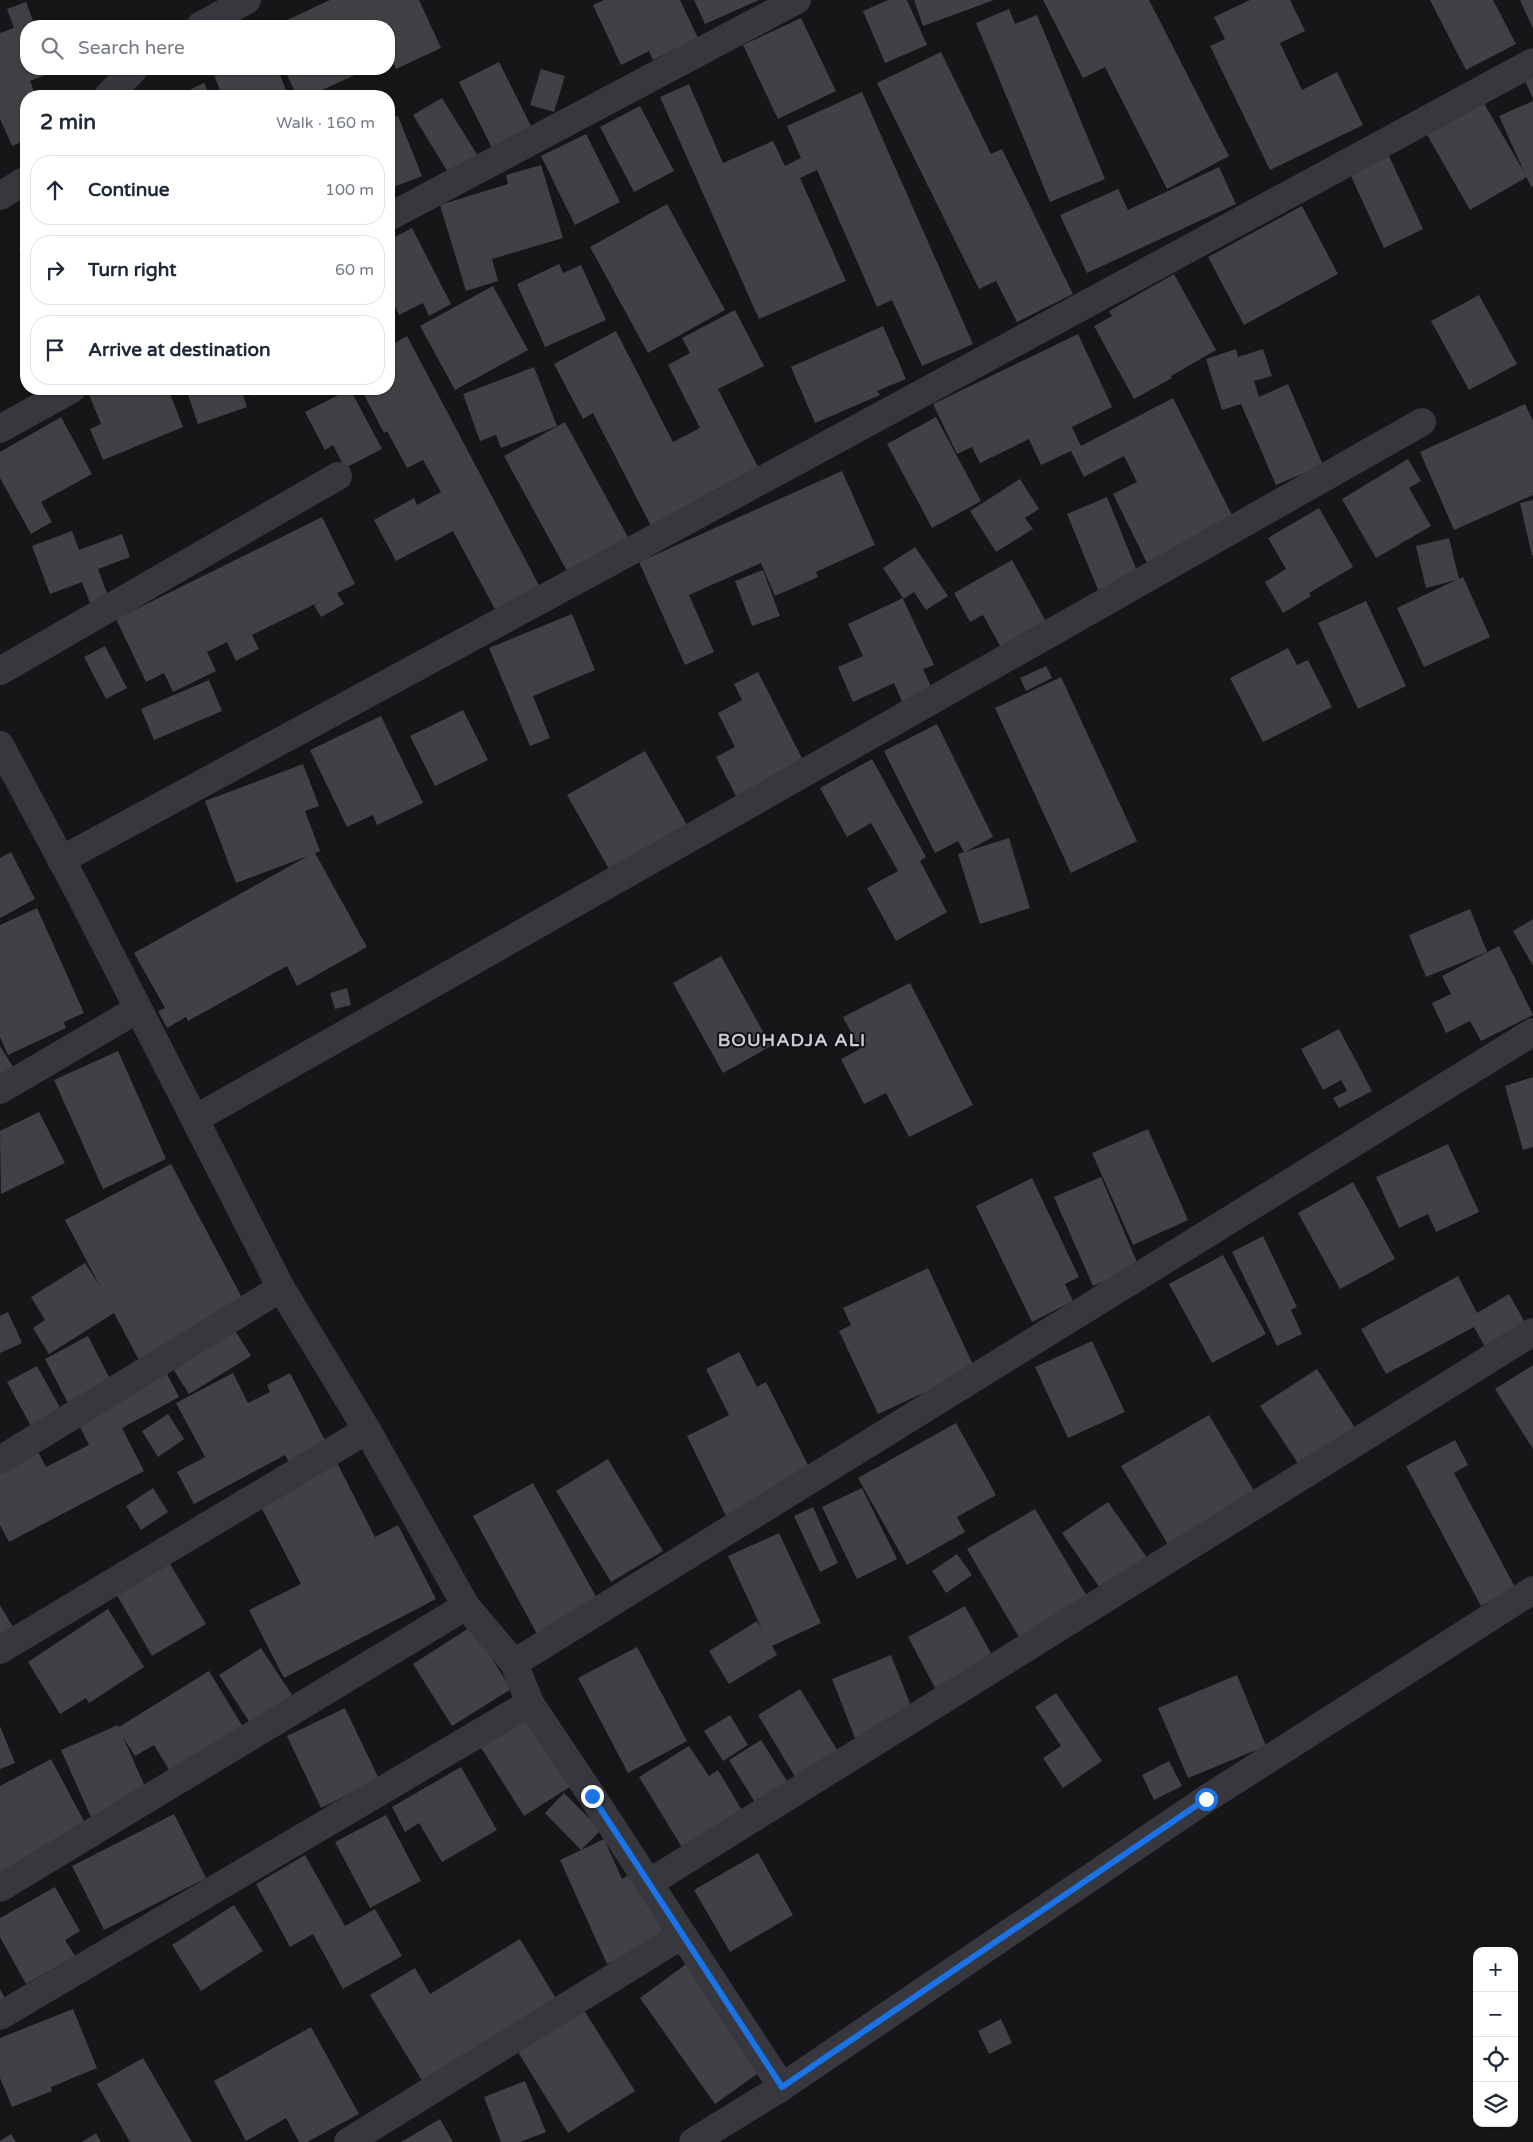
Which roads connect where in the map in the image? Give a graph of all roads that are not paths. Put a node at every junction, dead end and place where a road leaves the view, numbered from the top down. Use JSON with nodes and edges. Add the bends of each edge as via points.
{"nodes":[{"id":1,"x":246,"y":0,"type":"edge"},
{"id":2,"x":797,"y":0,"type":"edge"},
{"id":3,"x":211,"y":20,"type":"edge"},
{"id":4,"x":1533,"y":62,"type":"edge"},
{"id":5,"x":128,"y":75,"type":"edge"},
{"id":6,"x":114,"y":90,"type":"edge"},
{"id":7,"x":20,"y":184,"type":"edge"},
{"id":8,"x":0,"y":196,"type":"edge"},
{"id":9,"x":395,"y":214,"type":"edge"},
{"id":10,"x":61,"y":395,"type":"edge"},
{"id":11,"x":1422,"y":422,"type":"dead end"},
{"id":12,"x":0,"y":428,"type":"edge"},
{"id":13,"x":338,"y":476,"type":"dead end"},
{"id":14,"x":0,"y":671,"type":"edge"},
{"id":15,"x":0,"y":745,"type":"edge"},
{"id":16,"x":61,"y":860,"type":"junction"},
{"id":17,"x":138,"y":1009,"type":"junction"},
{"id":18,"x":1533,"y":1032,"type":"edge"},
{"id":19,"x":0,"y":1090,"type":"edge"},
{"id":20,"x":195,"y":1119,"type":"junction"},
{"id":21,"x":281,"y":1288,"type":"junction"},
{"id":22,"x":1533,"y":1332,"type":"edge"},
{"id":23,"x":366,"y":1430,"type":"junction"},
{"id":24,"x":0,"y":1460,"type":"edge"},
{"id":25,"x":1533,"y":1590,"type":"edge"},
{"id":26,"x":466,"y":1606,"type":"junction"},
{"id":27,"x":0,"y":1650,"type":"edge"},
{"id":28,"x":514,"y":1663,"type":"junction"},
{"id":29,"x":530,"y":1704,"type":"junction"},
{"id":30,"x":649,"y":1883,"type":"junction"},
{"id":31,"x":0,"y":1888,"type":"edge"},
{"id":32,"x":682,"y":1935,"type":"junction"},
{"id":33,"x":0,"y":2016,"type":"edge"},
{"id":34,"x":782,"y":2087,"type":"junction"},
{"id":35,"x":348,"y":2142,"type":"edge"},
{"id":36,"x":693,"y":2142,"type":"edge"}],
"edges":[{"from":1,"to":3,"type":"street"},
{"from":2,"to":9,"type":"street"},
{"from":4,"to":16,"type":"street"},
{"from":5,"to":6,"type":"street"},
{"from":7,"to":8,"type":"street"},
{"from":10,"to":12,"type":"street"},
{"from":11,"to":20,"type":"street"},
{"from":13,"to":14,"type":"street"},
{"from":15,"to":16,"type":"street"},
{"from":16,"to":17,"type":"street"},
{"from":17,"to":19,"type":"street"},
{"from":17,"to":20,"type":"street"},
{"from":18,"to":28,"type":"street"},
{"from":20,"to":21,"type":"street"},
{"from":21,"to":23,"type":"street"},
{"from":21,"to":24,"type":"street"},
{"from":22,"to":30,"type":"street"},
{"from":23,"to":26,"type":"street"},
{"from":23,"to":27,"type":"street"},
{"from":25,"to":34,"type":"street","via":[[1206,1799]]},
{"from":26,"to":28,"type":"street"},
{"from":26,"to":31,"type":"street"},
{"from":28,"to":29,"type":"street"},
{"from":29,"to":30,"type":"street"},
{"from":29,"to":33,"type":"street"},
{"from":30,"to":32,"type":"street"},
{"from":32,"to":34,"type":"street"},
{"from":32,"to":35,"type":"street"},
{"from":34,"to":36,"type":"street"}]}
